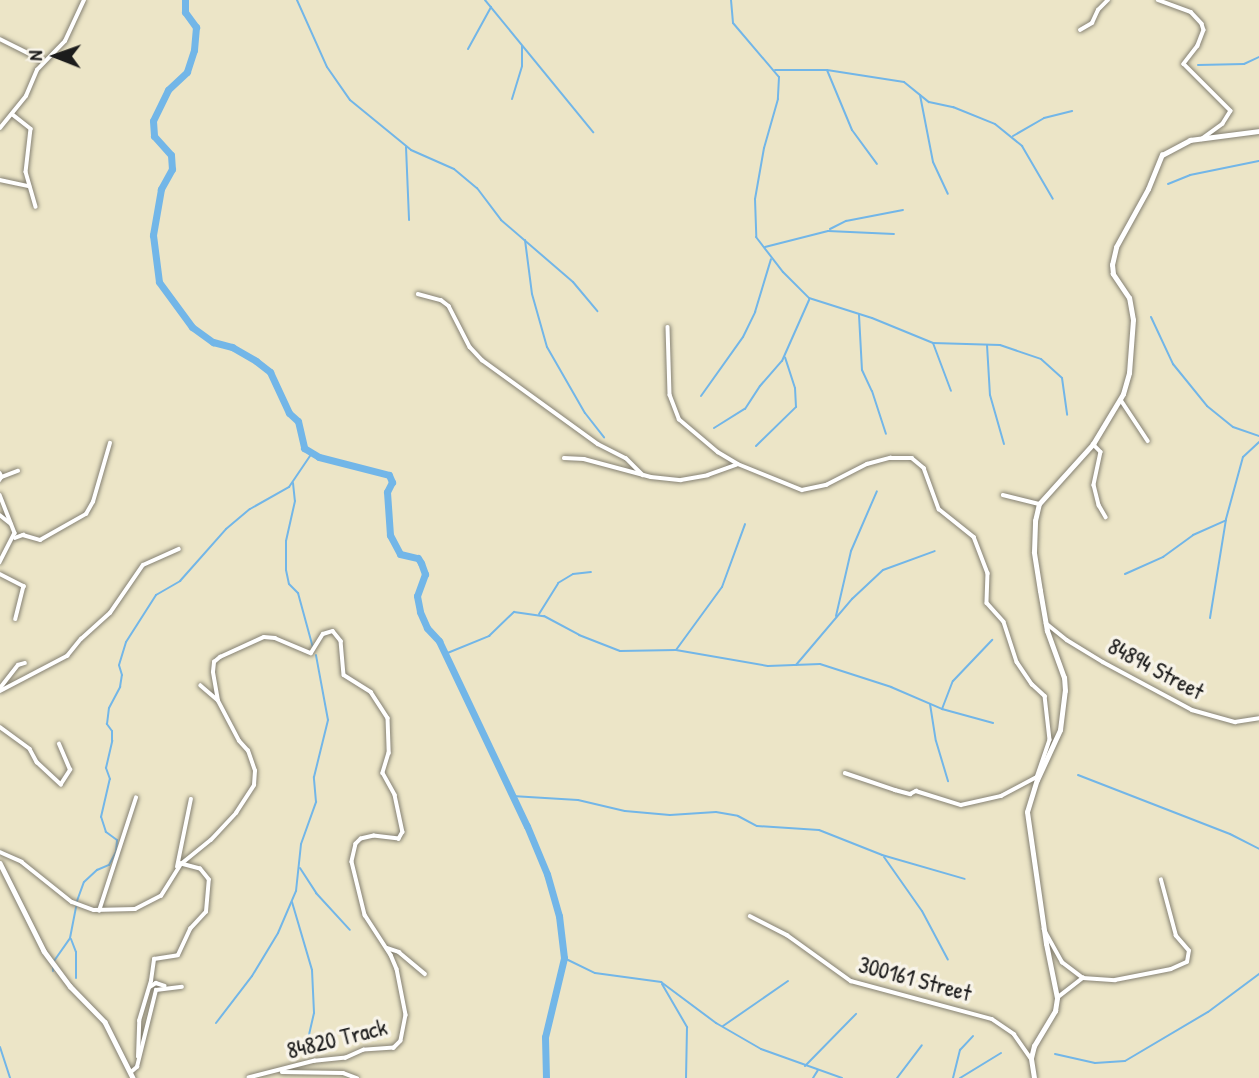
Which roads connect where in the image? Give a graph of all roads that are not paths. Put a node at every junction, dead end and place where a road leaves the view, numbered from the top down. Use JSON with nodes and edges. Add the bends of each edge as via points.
{"nodes":[{"id":1,"x":84,"y":0,"type":"edge"},
{"id":2,"x":1108,"y":0,"type":"edge"},
{"id":3,"x":1158,"y":0,"type":"edge"},
{"id":4,"x":1080,"y":30,"type":"dead end"},
{"id":5,"x":0,"y":39,"type":"edge"},
{"id":6,"x":44,"y":61,"type":"junction"},
{"id":7,"x":12,"y":114,"type":"junction"},
{"id":8,"x":0,"y":128,"type":"edge"},
{"id":9,"x":1259,"y":131,"type":"edge"},
{"id":10,"x":1201,"y":140,"type":"junction"},
{"id":11,"x":0,"y":180,"type":"edge"},
{"id":12,"x":29,"y":186,"type":"junction"},
{"id":13,"x":36,"y":207,"type":"dead end"},
{"id":14,"x":418,"y":294,"type":"dead end"},
{"id":15,"x":668,"y":327,"type":"dead end"},
{"id":16,"x":1121,"y":400,"type":"junction"},
{"id":17,"x":1148,"y":441,"type":"dead end"},
{"id":18,"x":110,"y":443,"type":"dead end"},
{"id":19,"x":1093,"y":444,"type":"junction"},
{"id":20,"x":564,"y":458,"type":"dead end"},
{"id":21,"x":738,"y":464,"type":"junction"},
{"id":22,"x":18,"y":471,"type":"dead end"},
{"id":23,"x":643,"y":475,"type":"junction"},
{"id":24,"x":1,"y":477,"type":"edge"},
{"id":25,"x":0,"y":495,"type":"edge"},
{"id":26,"x":1003,"y":495,"type":"dead end"},
{"id":27,"x":1039,"y":504,"type":"junction"},
{"id":28,"x":0,"y":515,"type":"edge"},
{"id":29,"x":1106,"y":517,"type":"dead end"},
{"id":30,"x":13,"y":525,"type":"junction"},
{"id":31,"x":15,"y":538,"type":"junction"},
{"id":32,"x":179,"y":549,"type":"dead end"},
{"id":33,"x":0,"y":562,"type":"edge"},
{"id":34,"x":0,"y":574,"type":"edge"},
{"id":35,"x":16,"y":619,"type":"dead end"},
{"id":36,"x":1046,"y":623,"type":"junction"},
{"id":37,"x":24,"y":663,"type":"dead end"},
{"id":38,"x":201,"y":686,"type":"dead end"},
{"id":39,"x":0,"y":689,"type":"edge"},
{"id":40,"x":218,"y":701,"type":"junction"},
{"id":41,"x":1259,"y":718,"type":"edge"},
{"id":42,"x":0,"y":727,"type":"edge"},
{"id":43,"x":59,"y":744,"type":"dead end"},
{"id":44,"x":845,"y":774,"type":"dead end"},
{"id":45,"x":1037,"y":778,"type":"junction"},
{"id":46,"x":136,"y":797,"type":"dead end"},
{"id":47,"x":191,"y":799,"type":"dead end"},
{"id":48,"x":0,"y":852,"type":"edge"},
{"id":49,"x":0,"y":863,"type":"edge"},
{"id":50,"x":181,"y":864,"type":"junction"},
{"id":51,"x":177,"y":869,"type":"junction"},
{"id":52,"x":1161,"y":880,"type":"dead end"},
{"id":53,"x":99,"y":911,"type":"junction"},
{"id":54,"x":750,"y":916,"type":"dead end"},
{"id":55,"x":1044,"y":929,"type":"junction"},
{"id":56,"x":387,"y":948,"type":"junction"},
{"id":57,"x":425,"y":974,"type":"dead end"},
{"id":58,"x":1083,"y":978,"type":"junction"},
{"id":59,"x":150,"y":987,"type":"junction"},
{"id":60,"x":167,"y":987,"type":"junction"},
{"id":61,"x":181,"y":987,"type":"dead end"},
{"id":62,"x":1057,"y":998,"type":"junction"},
{"id":63,"x":138,"y":1057,"type":"junction"},
{"id":64,"x":1031,"y":1058,"type":"junction"},
{"id":65,"x":280,"y":1071,"type":"junction"},
{"id":66,"x":132,"y":1075,"type":"edge"},
{"id":67,"x":249,"y":1078,"type":"edge"},
{"id":68,"x":357,"y":1078,"type":"edge"},
{"id":69,"x":1034,"y":1078,"type":"edge"}],
"edges":[{"from":1,"to":6,"type":"street","via":[[65,41]]},
{"from":2,"to":4,"type":"street","via":[[1092,23]]},
{"from":3,"to":10,"type":"street","via":[[1191,12],[1202,24],[1198,46],[1184,64],[1231,111],[1223,124]]},
{"from":5,"to":6,"type":"street"},
{"from":6,"to":7,"type":"street"},
{"from":7,"to":8,"type":"street"},
{"from":7,"to":12,"type":"street","via":[[32,133],[26,164]]},
{"from":9,"to":10,"type":"street"},
{"from":10,"to":16,"type":"street","via":[[1190,140],[1162,155],[1113,258],[1113,274],[1129,298],[1133,320],[1129,373]]},
{"from":11,"to":12,"type":"street"},
{"from":12,"to":13,"type":"street"},
{"from":14,"to":23,"type":"street","via":[[449,306],[482,360],[598,444],[626,458]]},
{"from":15,"to":21,"type":"street","via":[[670,395],[679,419]]},
{"from":16,"to":17,"type":"street"},
{"from":16,"to":19,"type":"street"},
{"from":18,"to":31,"type":"street","via":[[86,514],[40,540],[23,535]]},
{"from":19,"to":27,"type":"street"},
{"from":19,"to":29,"type":"street","via":[[1101,453],[1094,485]]},
{"from":20,"to":23,"type":"street"},
{"from":21,"to":23,"type":"street","via":[[691,479]]},
{"from":21,"to":45,"type":"street","via":[[802,490],[826,485],[882,460],[908,457],[919,463],[939,509],[974,537],[988,573],[987,603],[1004,622],[1017,662],[1045,696],[1050,740]]},
{"from":22,"to":24,"type":"street"},
{"from":25,"to":30,"type":"street"},
{"from":26,"to":27,"type":"street"},
{"from":27,"to":36,"type":"street","via":[[1034,552]]},
{"from":28,"to":30,"type":"street"},
{"from":30,"to":31,"type":"street"},
{"from":31,"to":33,"type":"street"},
{"from":32,"to":39,"type":"street","via":[[143,565],[110,613],[67,656]]},
{"from":34,"to":35,"type":"street","via":[[24,586]]},
{"from":36,"to":41,"type":"street","name":"84894 Street","via":[[1103,662],[1192,710],[1235,722]]},
{"from":36,"to":45,"type":"street","via":[[1064,678],[1065,705],[1054,747]]},
{"from":37,"to":39,"type":"street"},
{"from":38,"to":40,"type":"street"},
{"from":40,"to":50,"type":"street","via":[[251,758],[254,785],[236,813]]},
{"from":40,"to":56,"type":"street","name":"84820 Track","via":[[213,666],[220,657],[268,636],[311,653],[323,635],[333,631],[341,641],[344,675],[371,692],[389,723],[389,753],[383,773],[395,794],[403,832],[399,839],[361,839],[352,862],[361,905]]},
{"from":42,"to":43,"type":"street","via":[[30,749],[61,784],[71,771]]},
{"from":44,"to":45,"type":"street","via":[[961,805],[1001,796]]},
{"from":45,"to":55,"type":"street","via":[[1027,822]]},
{"from":46,"to":53,"type":"street"},
{"from":47,"to":51,"type":"street"},
{"from":48,"to":53,"type":"street","via":[[22,862],[72,902]]},
{"from":49,"to":66,"type":"street","via":[[44,951],[105,1022]]},
{"from":50,"to":51,"type":"street"},
{"from":50,"to":59,"type":"street","via":[[200,869],[211,886],[205,915],[194,924],[175,957],[154,959]]},
{"from":51,"to":53,"type":"street","via":[[165,891],[152,901],[135,909]]},
{"from":52,"to":58,"type":"street","via":[[1176,936],[1189,951],[1187,962],[1115,980]]},
{"from":54,"to":64,"type":"street","name":"300161 Street","via":[[787,934],[851,981],[992,1019],[1014,1034]]},
{"from":55,"to":58,"type":"street","via":[[1062,962]]},
{"from":55,"to":62,"type":"street"},
{"from":56,"to":57,"type":"street"},
{"from":56,"to":65,"type":"street","name":"84820 Track","via":[[395,962],[406,1015],[398,1046]]},
{"from":58,"to":62,"type":"street"},
{"from":59,"to":60,"type":"street","via":[[156,983]]},
{"from":59,"to":63,"type":"street","via":[[139,1021]]},
{"from":60,"to":61,"type":"street"},
{"from":60,"to":63,"type":"street","via":[[154,993]]},
{"from":62,"to":64,"type":"street"},
{"from":63,"to":66,"type":"street"},
{"from":64,"to":69,"type":"street"},
{"from":65,"to":67,"type":"street","name":"84820 Track"},
{"from":65,"to":68,"type":"street","via":[[343,1073]]}]}
